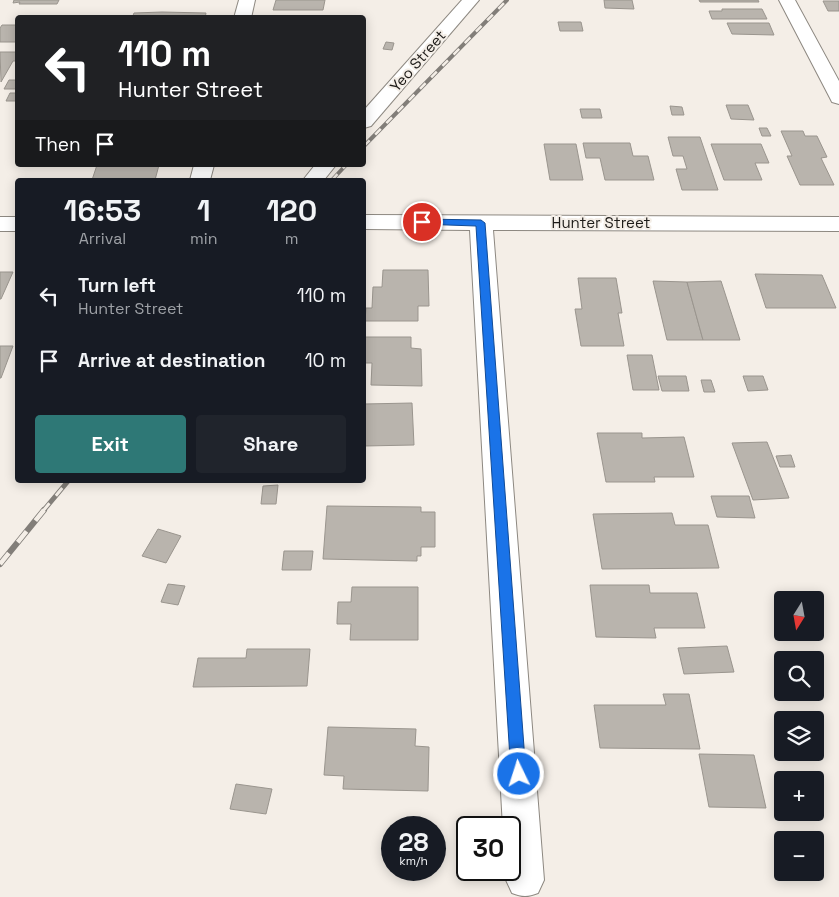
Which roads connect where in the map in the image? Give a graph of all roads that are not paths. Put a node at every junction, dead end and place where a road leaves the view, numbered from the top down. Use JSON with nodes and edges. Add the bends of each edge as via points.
{"nodes":[{"id":1,"x":247,"y":0,"type":"edge"},
{"id":2,"x":471,"y":0,"type":"edge"},
{"id":3,"x":787,"y":0,"type":"edge"},
{"id":4,"x":243,"y":15,"type":"edge"},
{"id":5,"x":839,"y":98,"type":"edge"},
{"id":6,"x":366,"y":120,"type":"edge"},
{"id":7,"x":324,"y":167,"type":"edge"},
{"id":8,"x":315,"y":178,"type":"edge"},
{"id":9,"x":366,"y":222,"type":"edge"},
{"id":10,"x":481,"y":223,"type":"junction"},
{"id":11,"x":0,"y":224,"type":"edge"},
{"id":12,"x":15,"y":224,"type":"edge"},
{"id":13,"x":839,"y":224,"type":"edge"},
{"id":14,"x":525,"y":880,"type":"dead end"}],
"edges":[{"from":1,"to":4,"type":"street"},
{"from":2,"to":6,"type":"street","name":"Yeo Street"},
{"from":3,"to":5,"type":"street"},
{"from":7,"to":8,"type":"street"},
{"from":9,"to":10,"type":"street","name":"Hunter Street"},
{"from":10,"to":13,"type":"street","name":"Hunter Street"},
{"from":10,"to":14,"type":"street"},
{"from":11,"to":12,"type":"street"}]}
